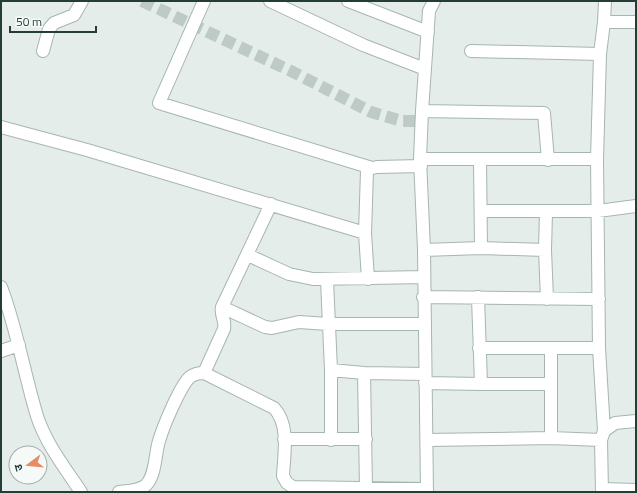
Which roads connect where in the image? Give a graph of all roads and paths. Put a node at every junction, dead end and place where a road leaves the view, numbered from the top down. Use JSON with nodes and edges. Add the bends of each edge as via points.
{"nodes":[{"id":1,"x":82,"y":1,"type":"edge"},
{"id":2,"x":204,"y":1,"type":"edge"},
{"id":3,"x":270,"y":1,"type":"edge"},
{"id":4,"x":348,"y":1,"type":"edge"},
{"id":5,"x":434,"y":1,"type":"edge"},
{"id":6,"x":605,"y":1,"type":"edge"},
{"id":7,"x":604,"y":22,"type":"junction"},
{"id":8,"x":636,"y":22,"type":"edge"},
{"id":9,"x":428,"y":32,"type":"junction"},
{"id":10,"x":43,"y":51,"type":"dead end"},
{"id":11,"x":471,"y":51,"type":"dead end"},
{"id":12,"x":600,"y":54,"type":"junction"},
{"id":13,"x":425,"y":69,"type":"junction"},
{"id":14,"x":422,"y":111,"type":"junction"},
{"id":15,"x":1,"y":126,"type":"edge"},
{"id":16,"x":480,"y":159,"type":"junction"},
{"id":17,"x":597,"y":159,"type":"junction"},
{"id":18,"x":548,"y":160,"type":"junction"},
{"id":19,"x":421,"y":162,"type":"junction"},
{"id":20,"x":372,"y":168,"type":"junction"},
{"id":21,"x":271,"y":204,"type":"junction"},
{"id":22,"x":636,"y":206,"type":"edge"},
{"id":23,"x":481,"y":211,"type":"junction"},
{"id":24,"x":546,"y":211,"type":"junction"},
{"id":25,"x":598,"y":212,"type":"junction"},
{"id":26,"x":365,"y":233,"type":"junction"},
{"id":27,"x":481,"y":248,"type":"junction"},
{"id":28,"x":424,"y":250,"type":"junction"},
{"id":29,"x":545,"y":250,"type":"junction"},
{"id":30,"x":248,"y":254,"type":"junction"},
{"id":31,"x":424,"y":277,"type":"junction"},
{"id":32,"x":368,"y":278,"type":"junction"},
{"id":33,"x":327,"y":280,"type":"junction"},
{"id":34,"x":1,"y":286,"type":"edge"},
{"id":35,"x":423,"y":296,"type":"junction"},
{"id":36,"x":478,"y":297,"type":"junction"},
{"id":37,"x":547,"y":298,"type":"junction"},
{"id":38,"x":599,"y":299,"type":"junction"},
{"id":39,"x":5,"y":307,"type":"edge"},
{"id":40,"x":222,"y":307,"type":"junction"},
{"id":41,"x":328,"y":324,"type":"junction"},
{"id":42,"x":424,"y":324,"type":"junction"},
{"id":43,"x":19,"y":345,"type":"junction"},
{"id":44,"x":479,"y":348,"type":"junction"},
{"id":45,"x":551,"y":348,"type":"junction"},
{"id":46,"x":600,"y":348,"type":"junction"},
{"id":47,"x":1,"y":351,"type":"edge"},
{"id":48,"x":331,"y":370,"type":"junction"},
{"id":49,"x":204,"y":373,"type":"junction"},
{"id":50,"x":364,"y":373,"type":"junction"},
{"id":51,"x":425,"y":378,"type":"junction"},
{"id":52,"x":481,"y":384,"type":"junction"},
{"id":53,"x":551,"y":384,"type":"junction"},
{"id":54,"x":636,"y":421,"type":"edge"},
{"id":55,"x":603,"y":436,"type":"junction"},
{"id":56,"x":551,"y":438,"type":"junction"},
{"id":57,"x":366,"y":439,"type":"junction"},
{"id":58,"x":284,"y":440,"type":"junction"},
{"id":59,"x":331,"y":440,"type":"junction"},
{"id":60,"x":427,"y":440,"type":"junction"},
{"id":61,"x":366,"y":489,"type":"junction"},
{"id":62,"x":636,"y":490,"type":"edge"},
{"id":63,"x":427,"y":491,"type":"edge"},
{"id":64,"x":602,"y":491,"type":"edge"},
{"id":65,"x":81,"y":492,"type":"edge"},
{"id":66,"x":119,"y":492,"type":"edge"}],
"edges":[{"from":1,"to":10,"type":"street","via":[[74,16],[54,23],[49,29]]},
{"from":2,"to":20,"type":"street","via":[[159,103]]},
{"from":3,"to":13,"type":"street","via":[[363,45]]},
{"from":4,"to":9,"type":"street"},
{"from":5,"to":9,"type":"street","via":[[429,11]]},
{"from":6,"to":7,"type":"street"},
{"from":7,"to":8,"type":"street"},
{"from":7,"to":12,"type":"street"},
{"from":9,"to":13,"type":"street"},
{"from":11,"to":12,"type":"street"},
{"from":12,"to":17,"type":"street"},
{"from":13,"to":14,"type":"street"},
{"from":14,"to":18,"type":"street","via":[[544,114]]},
{"from":14,"to":19,"type":"street"},
{"from":15,"to":21,"type":"street"},
{"from":16,"to":18,"type":"street"},
{"from":16,"to":19,"type":"street"},
{"from":16,"to":23,"type":"street"},
{"from":17,"to":18,"type":"street"},
{"from":17,"to":25,"type":"street"},
{"from":19,"to":20,"type":"street"},
{"from":19,"to":28,"type":"street"},
{"from":20,"to":26,"type":"street","via":[[368,169],[366,175]]},
{"from":21,"to":26,"type":"street"},
{"from":21,"to":30,"type":"street"},
{"from":22,"to":25,"type":"street"},
{"from":23,"to":24,"type":"street"},
{"from":23,"to":27,"type":"street"},
{"from":24,"to":25,"type":"street"},
{"from":24,"to":29,"type":"street"},
{"from":25,"to":38,"type":"street"},
{"from":26,"to":32,"type":"street"},
{"from":27,"to":28,"type":"street"},
{"from":27,"to":29,"type":"street"},
{"from":28,"to":31,"type":"street"},
{"from":29,"to":37,"type":"street"},
{"from":30,"to":33,"type":"street","via":[[289,274]]},
{"from":30,"to":40,"type":"street"},
{"from":31,"to":32,"type":"street"},
{"from":31,"to":35,"type":"street"},
{"from":32,"to":33,"type":"street"},
{"from":33,"to":41,"type":"street"},
{"from":34,"to":39,"type":"street"},
{"from":35,"to":36,"type":"street"},
{"from":35,"to":42,"type":"street"},
{"from":36,"to":37,"type":"street"},
{"from":36,"to":44,"type":"street"},
{"from":37,"to":38,"type":"street"},
{"from":38,"to":46,"type":"street"},
{"from":39,"to":43,"type":"street"},
{"from":40,"to":41,"type":"street","via":[[265,327],[299,322]]},
{"from":40,"to":49,"type":"street","via":[[221,314],[225,325]]},
{"from":41,"to":42,"type":"street"},
{"from":41,"to":48,"type":"street"},
{"from":42,"to":51,"type":"street"},
{"from":43,"to":47,"type":"street"},
{"from":43,"to":65,"type":"street","via":[[38,416],[51,447]]},
{"from":44,"to":45,"type":"street"},
{"from":44,"to":52,"type":"street"},
{"from":45,"to":46,"type":"street"},
{"from":45,"to":53,"type":"street"},
{"from":46,"to":55,"type":"street"},
{"from":48,"to":50,"type":"street"},
{"from":48,"to":59,"type":"street"},
{"from":49,"to":58,"type":"street","via":[[274,408],[282,418]]},
{"from":49,"to":66,"type":"street","via":[[196,373],[184,386],[163,428],[146,484],[134,490]]},
{"from":50,"to":51,"type":"street"},
{"from":50,"to":57,"type":"street"},
{"from":51,"to":52,"type":"street"},
{"from":51,"to":60,"type":"street"},
{"from":52,"to":53,"type":"street"},
{"from":53,"to":56,"type":"street"},
{"from":54,"to":55,"type":"street","via":[[615,423]]},
{"from":55,"to":56,"type":"street"},
{"from":55,"to":64,"type":"street"},
{"from":56,"to":60,"type":"street"},
{"from":57,"to":59,"type":"street"},
{"from":57,"to":61,"type":"street"},
{"from":58,"to":59,"type":"street"},
{"from":58,"to":61,"type":"street","via":[[284,476],[287,483],[294,487]]},
{"from":60,"to":63,"type":"street"},
{"from":61,"to":63,"type":"street"},
{"from":62,"to":64,"type":"street"}]}
